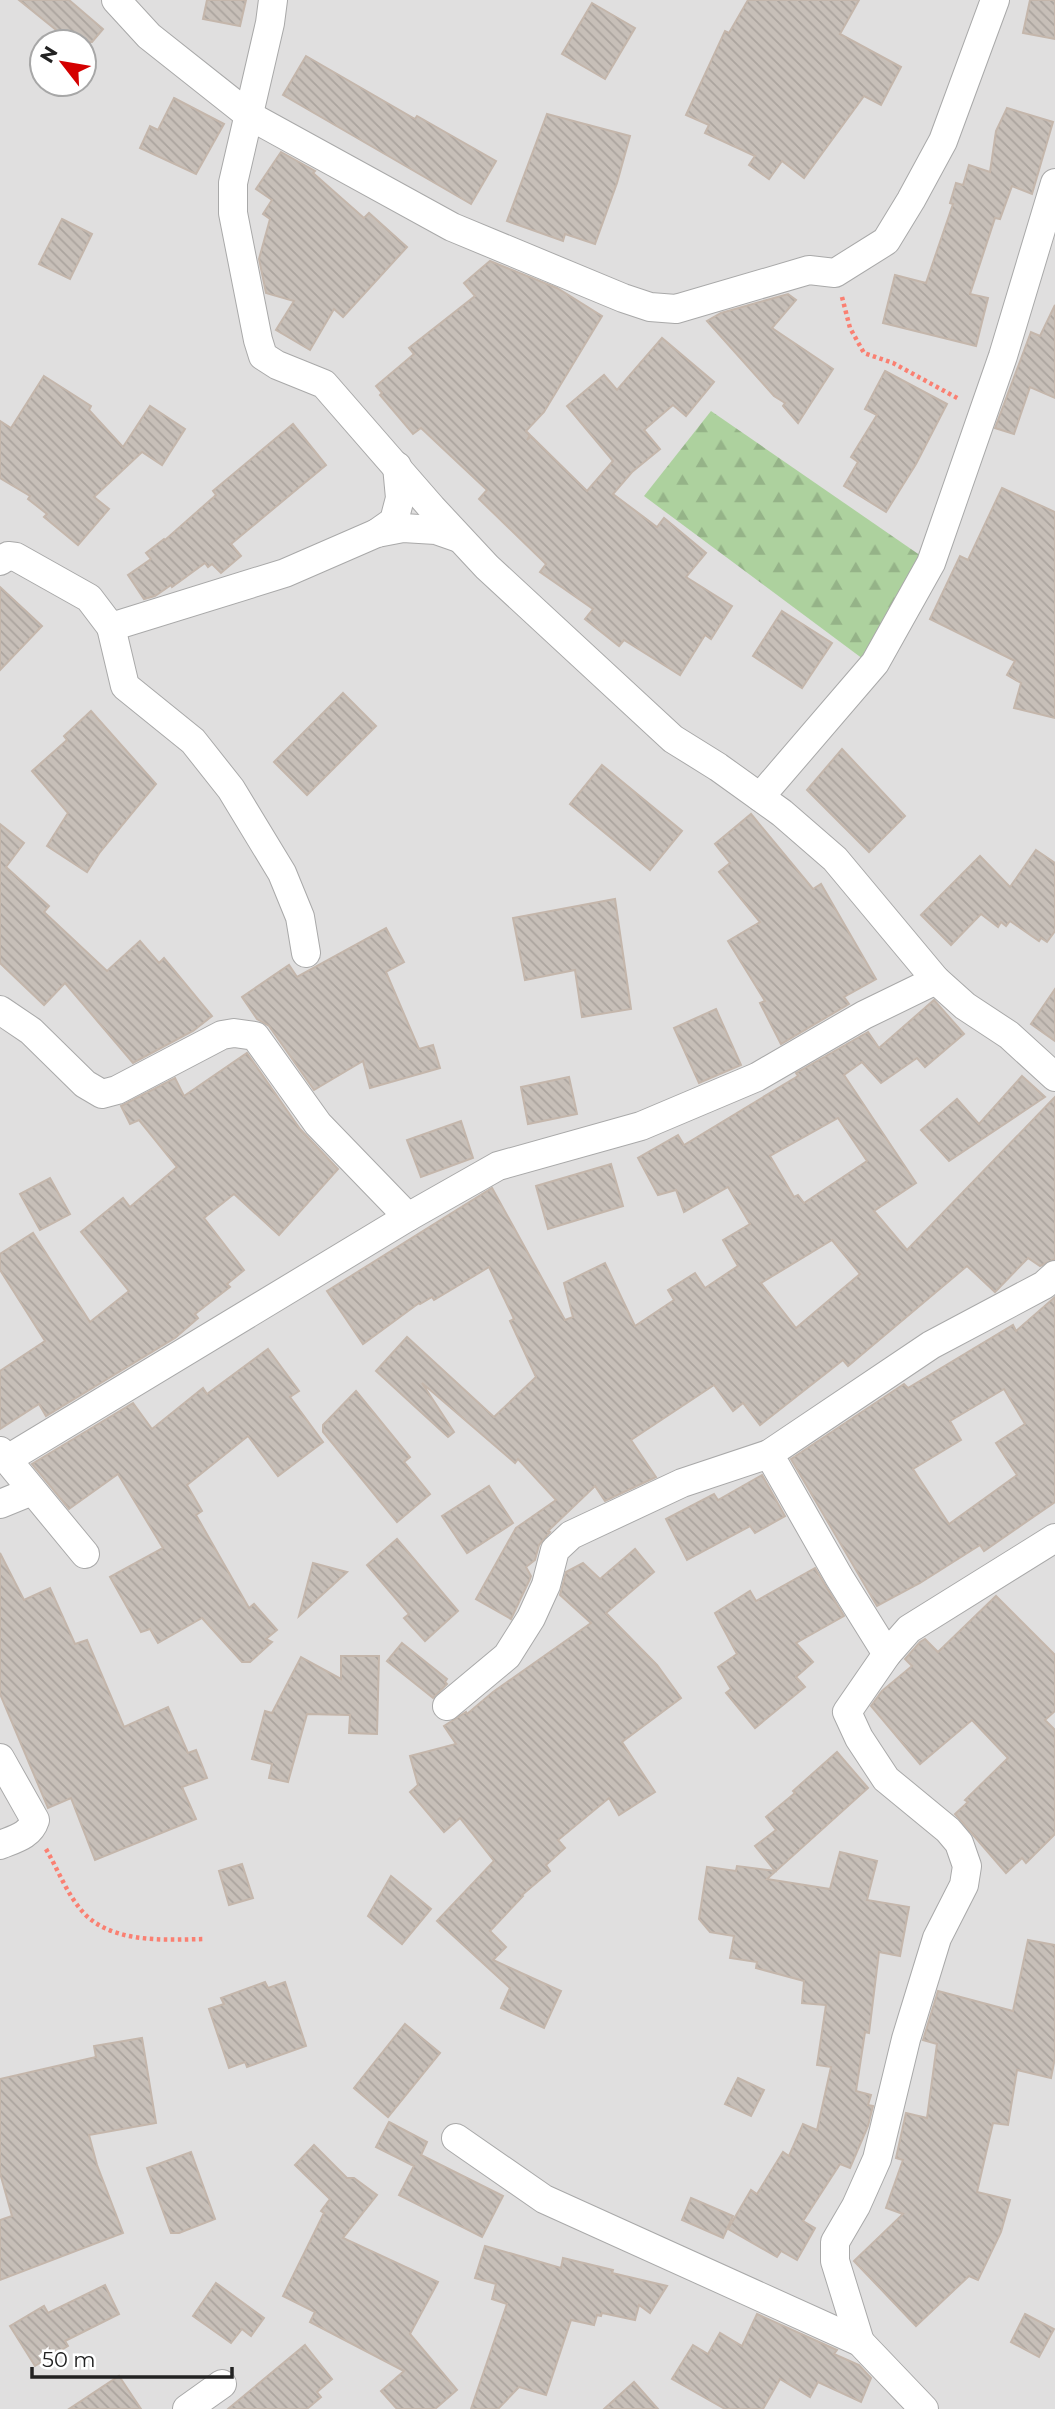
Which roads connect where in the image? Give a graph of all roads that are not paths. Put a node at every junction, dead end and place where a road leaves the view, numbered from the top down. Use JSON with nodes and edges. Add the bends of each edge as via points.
{"nodes":[{"id":1,"x":116,"y":0,"type":"edge"},
{"id":2,"x":273,"y":0,"type":"edge"},
{"id":3,"x":995,"y":0,"type":"edge"},
{"id":4,"x":250,"y":116,"type":"junction"},
{"id":5,"x":1055,"y":183,"type":"edge"},
{"id":6,"x":397,"y":466,"type":"junction"},
{"id":7,"x":377,"y":533,"type":"junction"},
{"id":8,"x":461,"y":538,"type":"junction"},
{"id":9,"x":3,"y":554,"type":"edge"},
{"id":10,"x":111,"y":627,"type":"junction"},
{"id":11,"x":760,"y":797,"type":"junction"},
{"id":12,"x":306,"y":953,"type":"dead end"},
{"id":13,"x":936,"y":980,"type":"junction"},
{"id":14,"x":0,"y":1010,"type":"edge"},
{"id":15,"x":1055,"y":1077,"type":"edge"},
{"id":16,"x":408,"y":1217,"type":"junction"},
{"id":17,"x":1055,"y":1275,"type":"edge"},
{"id":18,"x":769,"y":1454,"type":"junction"},
{"id":19,"x":3,"y":1455,"type":"edge"},
{"id":20,"x":32,"y":1491,"type":"junction"},
{"id":21,"x":0,"y":1504,"type":"edge"},
{"id":22,"x":1055,"y":1538,"type":"edge"},
{"id":23,"x":85,"y":1554,"type":"dead end"},
{"id":24,"x":887,"y":1654,"type":"junction"},
{"id":25,"x":447,"y":1706,"type":"dead end"},
{"id":26,"x":0,"y":1758,"type":"edge"},
{"id":27,"x":0,"y":1845,"type":"edge"},
{"id":28,"x":456,"y":2138,"type":"dead end"},
{"id":29,"x":860,"y":2342,"type":"junction"},
{"id":30,"x":222,"y":2384,"type":"dead end"},
{"id":31,"x":917,"y":2406,"type":"edge"},
{"id":32,"x":187,"y":2409,"type":"edge"}],
"edges":[{"from":1,"to":4,"type":"street","via":[[149,36]]},
{"from":2,"to":4,"type":"street"},
{"from":3,"to":4,"type":"street","via":[[943,141],[886,241],[835,273],[809,270],[676,309],[623,298],[452,227]]},
{"from":4,"to":6,"type":"street","via":[[233,183],[233,213],[263,356],[324,384]]},
{"from":5,"to":11,"type":"street","via":[[930,564],[875,663]]},
{"from":6,"to":7,"type":"street","via":[[400,498],[394,521]]},
{"from":6,"to":8,"type":"street"},
{"from":7,"to":8,"type":"street","via":[[403,528],[436,530]]},
{"from":7,"to":10,"type":"street","via":[[285,573]]},
{"from":8,"to":11,"type":"street","via":[[673,739]]},
{"from":9,"to":10,"type":"street","via":[[33,565],[89,598]]},
{"from":10,"to":12,"type":"street","via":[[125,685],[193,741],[230,789],[282,873],[300,916]]},
{"from":11,"to":13,"type":"street","via":[[835,859]]},
{"from":13,"to":15,"type":"street","via":[[965,1006],[1010,1035]]},
{"from":13,"to":16,"type":"street","via":[[864,1014],[757,1077],[641,1126],[498,1167]]},
{"from":14,"to":16,"type":"street","via":[[32,1031],[85,1084],[102,1094],[222,1035],[255,1036],[318,1124]]},
{"from":16,"to":19,"type":"street"},
{"from":17,"to":18,"type":"street","via":[[930,1345]]},
{"from":18,"to":24,"type":"street"},
{"from":18,"to":25,"type":"street","via":[[682,1483],[571,1535],[555,1550],[546,1585],[507,1656]]},
{"from":19,"to":20,"type":"street"},
{"from":20,"to":21,"type":"street"},
{"from":20,"to":23,"type":"street"},
{"from":22,"to":24,"type":"street","via":[[909,1629]]},
{"from":24,"to":29,"type":"street","via":[[847,1712],[886,1779],[948,1830],[959,1843],[967,1866],[964,1885],[937,1938],[877,2159],[835,2242],[835,2262]]},
{"from":26,"to":27,"type":"street","via":[[36,1820],[25,1834]]},
{"from":28,"to":29,"type":"street","via":[[544,2199]]},
{"from":29,"to":31,"type":"street"},
{"from":30,"to":32,"type":"street"}]}
